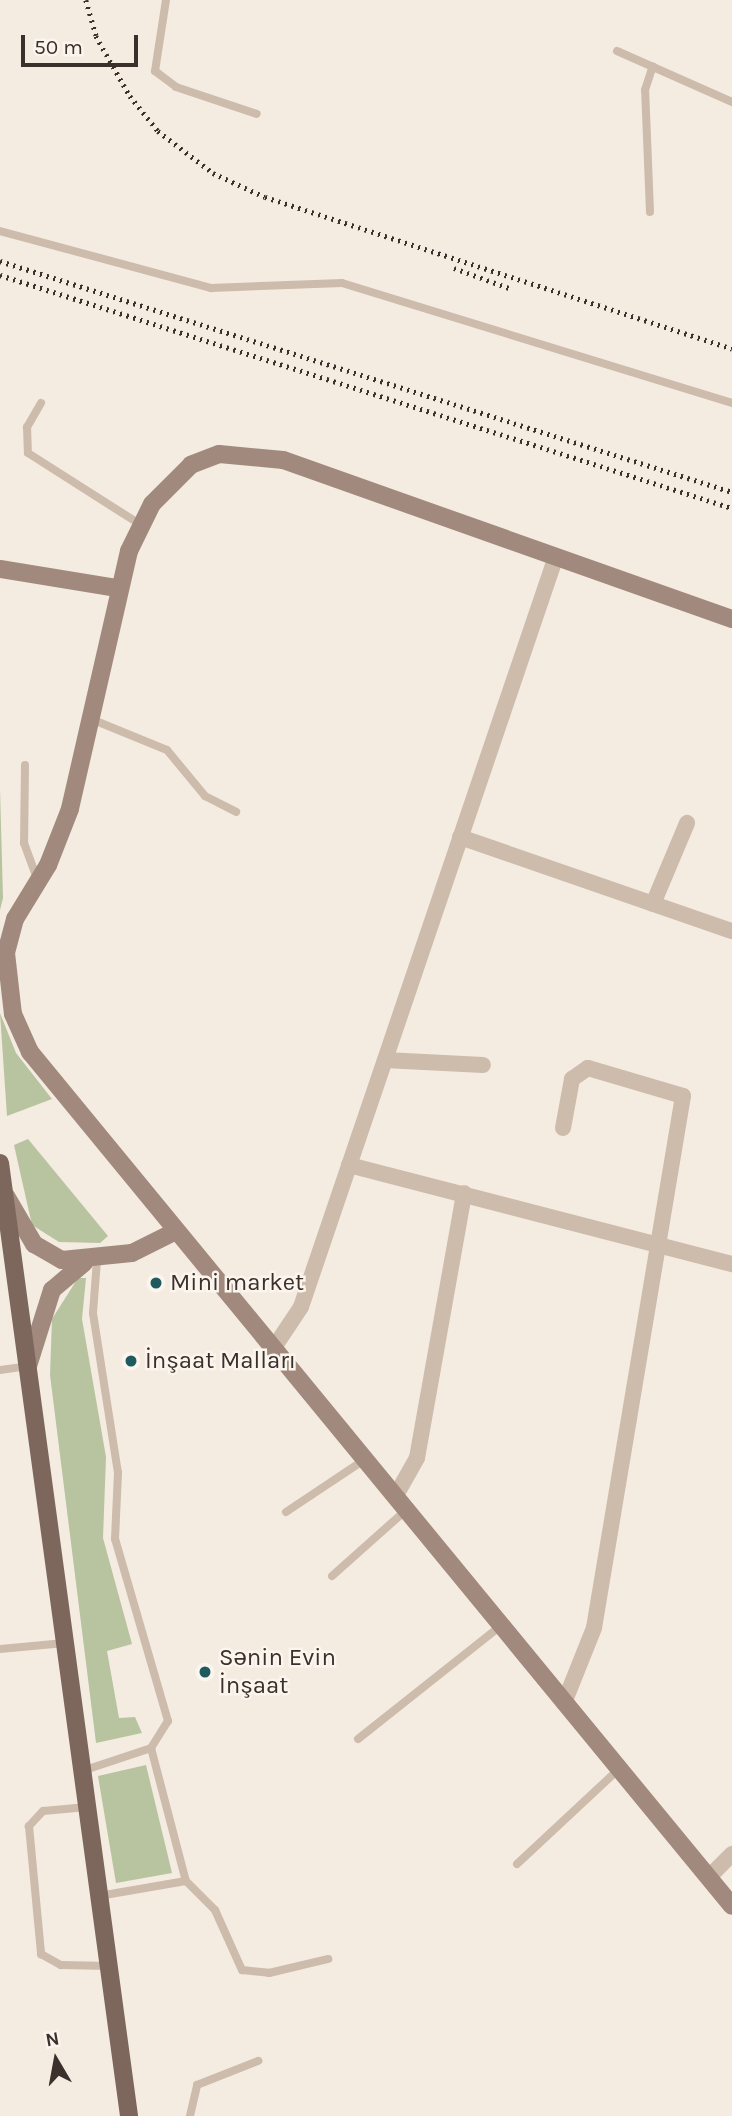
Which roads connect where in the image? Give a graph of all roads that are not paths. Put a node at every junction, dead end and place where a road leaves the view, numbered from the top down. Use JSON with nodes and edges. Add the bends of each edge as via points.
{"nodes":[{"id":1,"x":166,"y":0,"type":"edge"},
{"id":2,"x":617,"y":51,"type":"dead end"},
{"id":3,"x":653,"y":66,"type":"junction"},
{"id":4,"x":732,"y":102,"type":"edge"},
{"id":5,"x":257,"y":114,"type":"dead end"},
{"id":6,"x":649,"y":212,"type":"dead end"},
{"id":7,"x":0,"y":231,"type":"edge"},
{"id":8,"x":41,"y":403,"type":"dead end"},
{"id":9,"x":732,"y":403,"type":"edge"},
{"id":10,"x":141,"y":525,"type":"junction"},
{"id":11,"x":555,"y":559,"type":"junction"},
{"id":12,"x":0,"y":569,"type":"edge"},
{"id":13,"x":117,"y":588,"type":"junction"},
{"id":14,"x":732,"y":619,"type":"edge"},
{"id":15,"x":88,"y":718,"type":"junction"},
{"id":16,"x":25,"y":765,"type":"dead end"},
{"id":17,"x":236,"y":813,"type":"dead end"},
{"id":18,"x":687,"y":823,"type":"dead end"},
{"id":19,"x":460,"y":837,"type":"junction"},
{"id":20,"x":38,"y":881,"type":"junction"},
{"id":21,"x":653,"y":904,"type":"junction"},
{"id":22,"x":732,"y":932,"type":"edge"},
{"id":23,"x":385,"y":1060,"type":"junction"},
{"id":24,"x":483,"y":1065,"type":"dead end"},
{"id":25,"x":563,"y":1128,"type":"dead end"},
{"id":26,"x":0,"y":1163,"type":"edge"},
{"id":27,"x":349,"y":1165,"type":"junction"},
{"id":28,"x":4,"y":1193,"type":"junction"},
{"id":29,"x":464,"y":1193,"type":"junction"},
{"id":30,"x":174,"y":1232,"type":"junction"},
{"id":31,"x":657,"y":1241,"type":"junction"},
{"id":32,"x":6,"y":1251,"type":"edge"},
{"id":33,"x":90,"y":1261,"type":"junction"},
{"id":34,"x":732,"y":1264,"type":"edge"},
{"id":35,"x":273,"y":1349,"type":"junction"},
{"id":36,"x":27,"y":1367,"type":"junction"},
{"id":37,"x":0,"y":1370,"type":"edge"},
{"id":38,"x":364,"y":1460,"type":"junction"},
{"id":39,"x":400,"y":1504,"type":"junction"},
{"id":40,"x":286,"y":1512,"type":"dead end"},
{"id":41,"x":332,"y":1576,"type":"dead end"},
{"id":42,"x":502,"y":1625,"type":"junction"},
{"id":43,"x":65,"y":1643,"type":"junction"},
{"id":44,"x":0,"y":1649,"type":"edge"},
{"id":45,"x":564,"y":1703,"type":"junction"},
{"id":46,"x":358,"y":1739,"type":"dead end"},
{"id":47,"x":151,"y":1748,"type":"junction"},
{"id":48,"x":619,"y":1769,"type":"junction"},
{"id":49,"x":82,"y":1771,"type":"junction"},
{"id":50,"x":87,"y":1807,"type":"junction"},
{"id":51,"x":732,"y":1854,"type":"edge"},
{"id":52,"x":517,"y":1864,"type":"dead end"},
{"id":53,"x":709,"y":1878,"type":"junction"},
{"id":54,"x":186,"y":1881,"type":"junction"},
{"id":55,"x":99,"y":1896,"type":"junction"},
{"id":56,"x":732,"y":1906,"type":"edge"},
{"id":57,"x":328,"y":1959,"type":"dead end"},
{"id":58,"x":109,"y":1966,"type":"junction"},
{"id":59,"x":258,"y":2061,"type":"dead end"},
{"id":60,"x":129,"y":2116,"type":"edge"},
{"id":61,"x":190,"y":2116,"type":"edge"}],
"edges":[{"from":1,"to":5,"type":"lane","via":[[155,71],[176,87]]},
{"from":2,"to":3,"type":"lane"},
{"from":3,"to":4,"type":"lane"},
{"from":3,"to":6,"type":"lane","via":[[645,90]]},
{"from":7,"to":9,"type":"lane","via":[[211,288],[350,285]]},
{"from":8,"to":10,"type":"lane","via":[[27,427],[28,453]]},
{"from":10,"to":11,"type":"main road","via":[[173,477],[219,454],[248,453],[283,460]]},
{"from":10,"to":13,"type":"main road"},
{"from":11,"to":14,"type":"main road"},
{"from":11,"to":19,"type":"street"},
{"from":12,"to":13,"type":"main road"},
{"from":13,"to":15,"type":"main road"},
{"from":15,"to":17,"type":"lane","via":[[167,750],[205,796]]},
{"from":15,"to":20,"type":"main road","via":[[70,809]]},
{"from":16,"to":20,"type":"lane","via":[[24,843]]},
{"from":18,"to":21,"type":"street"},
{"from":19,"to":21,"type":"street"},
{"from":19,"to":23,"type":"street"},
{"from":20,"to":30,"type":"main road","via":[[10,932],[6,953],[18,1033]]},
{"from":21,"to":22,"type":"street"},
{"from":23,"to":24,"type":"street"},
{"from":23,"to":27,"type":"street"},
{"from":25,"to":31,"type":"street","via":[[572,1079],[588,1068],[683,1096]]},
{"from":26,"to":28,"type":"main road"},
{"from":27,"to":29,"type":"street"},
{"from":27,"to":35,"type":"street","via":[[301,1307]]},
{"from":28,"to":32,"type":"main road"},
{"from":28,"to":33,"type":"main road","via":[[34,1244],[62,1260]]},
{"from":29,"to":31,"type":"street"},
{"from":29,"to":39,"type":"street","via":[[417,1458]]},
{"from":30,"to":33,"type":"main road","via":[[152,1246]]},
{"from":30,"to":35,"type":"main road"},
{"from":31,"to":34,"type":"street"},
{"from":31,"to":45,"type":"street","via":[[594,1628]]},
{"from":32,"to":36,"type":"main road"},
{"from":33,"to":36,"type":"main road","via":[[52,1290]]},
{"from":33,"to":47,"type":"lane","via":[[93,1313],[118,1473],[115,1539],[168,1721]]},
{"from":35,"to":38,"type":"main road"},
{"from":36,"to":37,"type":"lane"},
{"from":36,"to":43,"type":"main road"},
{"from":38,"to":39,"type":"main road"},
{"from":38,"to":40,"type":"lane"},
{"from":39,"to":41,"type":"lane"},
{"from":39,"to":42,"type":"main road"},
{"from":42,"to":45,"type":"main road"},
{"from":42,"to":46,"type":"lane"},
{"from":43,"to":44,"type":"lane"},
{"from":43,"to":49,"type":"main road"},
{"from":45,"to":48,"type":"main road"},
{"from":47,"to":49,"type":"lane"},
{"from":47,"to":54,"type":"lane"},
{"from":48,"to":52,"type":"lane"},
{"from":48,"to":53,"type":"main road"},
{"from":49,"to":50,"type":"main road"},
{"from":50,"to":55,"type":"main road"},
{"from":50,"to":58,"type":"lane","via":[[43,1811],[29,1826],[41,1954],[61,1965]]},
{"from":51,"to":53,"type":"street"},
{"from":53,"to":56,"type":"main road"},
{"from":54,"to":55,"type":"lane"},
{"from":54,"to":57,"type":"lane","via":[[215,1910],[242,1970],[261,1974]]},
{"from":55,"to":58,"type":"main road"},
{"from":58,"to":60,"type":"main road"},
{"from":59,"to":61,"type":"lane","via":[[197,2085]]}]}
